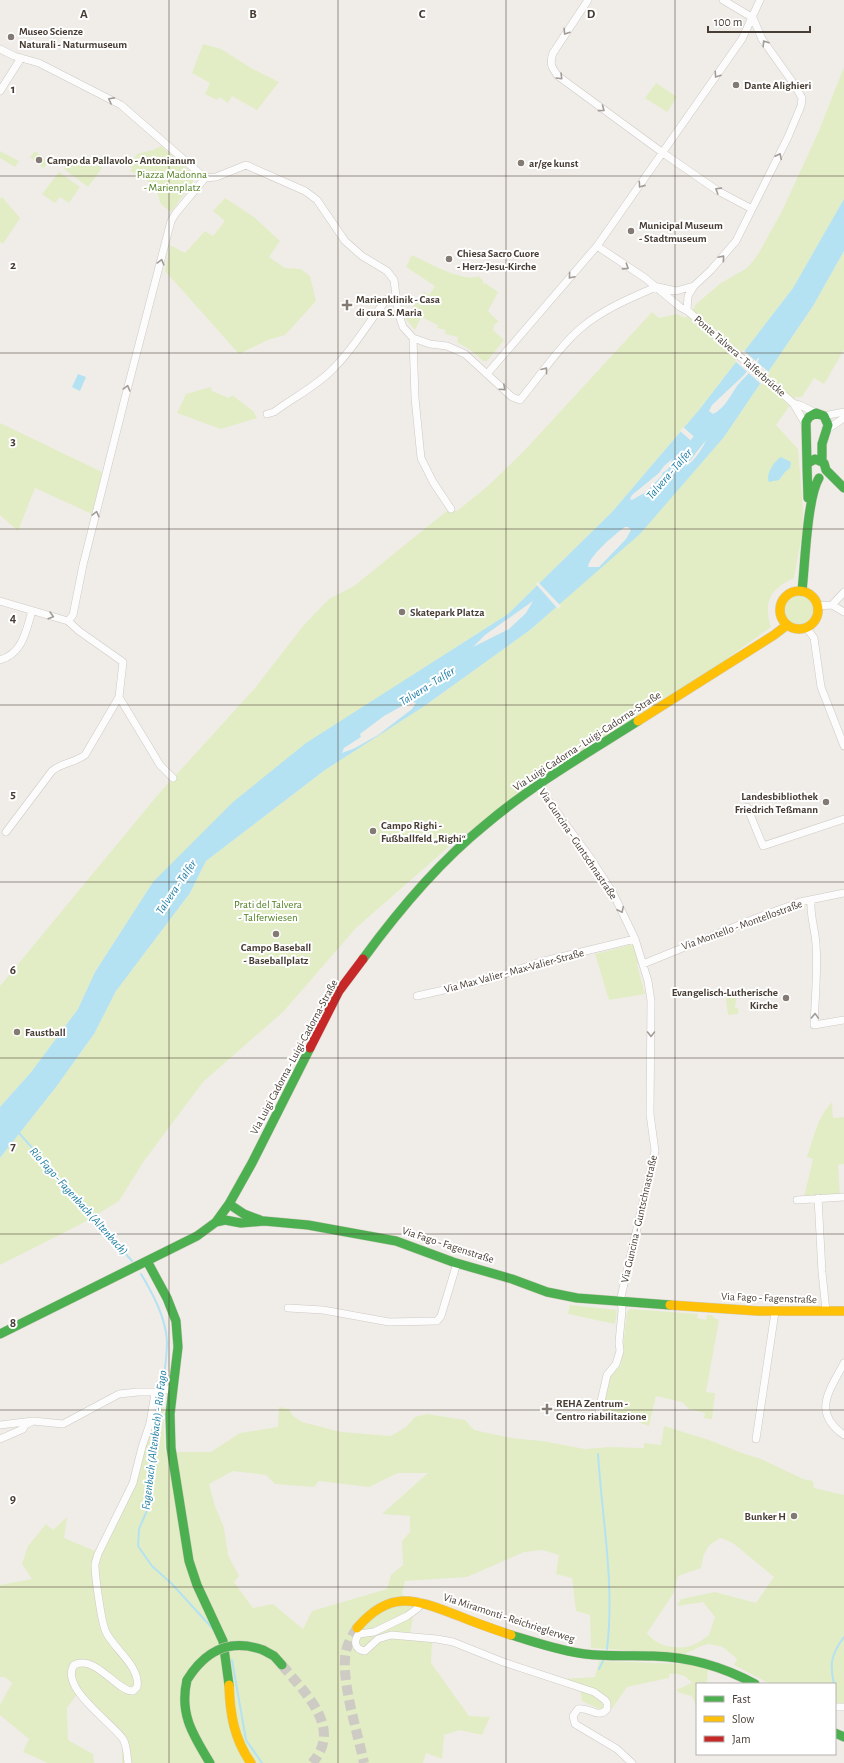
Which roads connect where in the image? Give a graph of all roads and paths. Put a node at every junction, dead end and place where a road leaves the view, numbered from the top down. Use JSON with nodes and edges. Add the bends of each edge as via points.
{"nodes":[{"id":1,"x":588,"y":0,"type":"edge"},
{"id":2,"x":722,"y":0,"type":"edge"},
{"id":3,"x":760,"y":0,"type":"edge"},
{"id":4,"x":753,"y":18,"type":"junction"},
{"id":5,"x":0,"y":49,"type":"edge"},
{"id":6,"x":21,"y":58,"type":"junction"},
{"id":7,"x":0,"y":91,"type":"edge"},
{"id":8,"x":663,"y":153,"type":"junction"},
{"id":9,"x":205,"y":178,"type":"junction"},
{"id":10,"x":752,"y":209,"type":"junction"},
{"id":11,"x":597,"y":246,"type":"junction"},
{"id":12,"x":694,"y":286,"type":"junction"},
{"id":13,"x":656,"y":287,"type":"junction"},
{"id":14,"x":395,"y":296,"type":"junction"},
{"id":15,"x":689,"y":312,"type":"junction"},
{"id":16,"x":413,"y":338,"type":"junction"},
{"id":17,"x":487,"y":374,"type":"junction"},
{"id":18,"x":792,"y":403,"type":"junction"},
{"id":19,"x":844,"y":412,"type":"edge"},
{"id":20,"x":267,"y":414,"type":"dead end"},
{"id":21,"x":820,"y":414,"type":"junction"},
{"id":22,"x":844,"y":418,"type":"edge"},
{"id":23,"x":844,"y":424,"type":"edge"},
{"id":24,"x":806,"y":427,"type":"junction"},
{"id":25,"x":829,"y":430,"type":"junction"},
{"id":26,"x":807,"y":470,"type":"junction"},
{"id":27,"x":822,"y":472,"type":"junction"},
{"id":28,"x":844,"y":488,"type":"edge"},
{"id":29,"x":844,"y":497,"type":"edge"},
{"id":30,"x":810,"y":506,"type":"junction"},
{"id":31,"x":451,"y":509,"type":"dead end"},
{"id":32,"x":802,"y":591,"type":"junction"},
{"id":33,"x":844,"y":592,"type":"edge"},
{"id":34,"x":0,"y":601,"type":"edge"},
{"id":35,"x":832,"y":605,"type":"junction"},
{"id":36,"x":817,"y":606,"type":"junction"},
{"id":37,"x":32,"y":611,"type":"junction"},
{"id":38,"x":844,"y":612,"type":"edge"},
{"id":39,"x":68,"y":621,"type":"junction"},
{"id":40,"x":787,"y":625,"type":"junction"},
{"id":41,"x":806,"y":627,"type":"junction"},
{"id":42,"x":0,"y":660,"type":"edge"},
{"id":43,"x":119,"y":697,"type":"junction"},
{"id":44,"x":844,"y":746,"type":"edge"},
{"id":45,"x":173,"y":778,"type":"dead end"},
{"id":46,"x":537,"y":785,"type":"junction"},
{"id":47,"x":747,"y":807,"type":"dead end"},
{"id":48,"x":844,"y":819,"type":"edge"},
{"id":49,"x":6,"y":832,"type":"dead end"},
{"id":50,"x":844,"y":893,"type":"edge"},
{"id":51,"x":811,"y":901,"type":"junction"},
{"id":52,"x":635,"y":939,"type":"junction"},
{"id":53,"x":643,"y":964,"type":"junction"},
{"id":54,"x":417,"y":996,"type":"dead end"},
{"id":55,"x":844,"y":1020,"type":"edge"},
{"id":56,"x":844,"y":1197,"type":"edge"},
{"id":57,"x":818,"y":1198,"type":"junction"},
{"id":58,"x":797,"y":1200,"type":"dead end"},
{"id":59,"x":230,"y":1204,"type":"junction"},
{"id":60,"x":264,"y":1221,"type":"junction"},
{"id":61,"x":216,"y":1222,"type":"junction"},
{"id":62,"x":147,"y":1261,"type":"junction"},
{"id":63,"x":457,"y":1263,"type":"junction"},
{"id":64,"x":621,"y":1302,"type":"junction"},
{"id":65,"x":288,"y":1308,"type":"dead end"},
{"id":66,"x":826,"y":1311,"type":"junction"},
{"id":67,"x":844,"y":1311,"type":"edge"},
{"id":68,"x":775,"y":1312,"type":"junction"},
{"id":69,"x":0,"y":1334,"type":"edge"},
{"id":70,"x":844,"y":1362,"type":"edge"},
{"id":71,"x":170,"y":1389,"type":"junction"},
{"id":72,"x":156,"y":1393,"type":"junction"},
{"id":73,"x":599,"y":1410,"type":"dead end"},
{"id":74,"x":33,"y":1421,"type":"junction"},
{"id":75,"x":0,"y":1424,"type":"edge"},
{"id":76,"x":844,"y":1435,"type":"edge"},
{"id":77,"x":0,"y":1439,"type":"edge"},
{"id":78,"x":756,"y":1439,"type":"dead end"},
{"id":79,"x":421,"y":1602,"type":"junction"},
{"id":80,"x":357,"y":1628,"type":"tunnel mouth"},
{"id":81,"x":282,"y":1665,"type":"tunnel mouth"},
{"id":82,"x":753,"y":1683,"type":"edge"},
{"id":83,"x":128,"y":1763,"type":"edge"},
{"id":84,"x":210,"y":1763,"type":"edge"},
{"id":85,"x":251,"y":1763,"type":"edge"},
{"id":86,"x":632,"y":1763,"type":"edge"}],
"edges":[{"from":1,"to":8,"type":"street","one_way":true,"via":[[553,53],[551,66],[570,86]]},
{"from":2,"to":4,"type":"street"},
{"from":3,"to":4,"type":"street"},
{"from":4,"to":8,"type":"street","one_way":true,"via":[[742,39]]},
{"from":10,"to":4,"type":"street","one_way":true,"via":[[798,115],[802,98],[762,39]]},
{"from":5,"to":6,"type":"street"},
{"from":6,"to":7,"type":"street"},
{"from":9,"to":6,"type":"street","one_way":true,"via":[[143,123],[114,102],[39,63]]},
{"from":10,"to":8,"type":"street","one_way":true,"via":[[718,191]]},
{"from":8,"to":11,"type":"street","one_way":true},
{"from":9,"to":14,"type":"street","via":[[216,177],[246,165],[304,191],[322,206],[345,241],[394,280]]},
{"from":39,"to":9,"type":"street","one_way":true,"via":[[76,607],[83,565],[124,398],[171,221]]},
{"from":12,"to":10,"type":"street","one_way":true,"via":[[736,241]]},
{"from":11,"to":13,"type":"street","name":"Ponte Talvera - Talferbrücke","one_way":true},
{"from":11,"to":17,"type":"street","one_way":true},
{"from":12,"to":13,"type":"street","via":[[676,291]]},
{"from":12,"to":15,"type":"street","via":[[688,296]]},
{"from":13,"to":15,"type":"street","name":"Ponte Talvera - Talferbrücke"},
{"from":17,"to":13,"type":"street","one_way":true,"via":[[512,397],[520,400],[581,328],[606,311]]},
{"from":14,"to":16,"type":"street","via":[[403,327]]},
{"from":14,"to":20,"type":"street","via":[[387,299],[356,345],[334,369],[274,412]]},
{"from":15,"to":18,"type":"street","name":"Ponte Talvera - Talferbrücke"},
{"from":16,"to":17,"type":"street","via":[[457,349]]},
{"from":16,"to":31,"type":"street","via":[[421,458]]},
{"from":18,"to":21,"type":"street"},
{"from":18,"to":24,"type":"street"},
{"from":19,"to":21,"type":"street"},
{"from":21,"to":24,"type":"main road","via":[[809,417]]},
{"from":21,"to":25,"type":"main road","via":[[829,423]]},
{"from":22,"to":25,"type":"street"},
{"from":23,"to":25,"type":"street"},
{"from":24,"to":25,"type":"main road","via":[[816,437]]},
{"from":24,"to":26,"type":"main road"},
{"from":25,"to":27,"type":"main road","via":[[821,447]]},
{"from":26,"to":27,"type":"main road","via":[[811,477]]},
{"from":26,"to":27,"type":"main road","via":[[811,460],[815,459]]},
{"from":26,"to":30,"type":"main road"},
{"from":27,"to":28,"type":"main road"},
{"from":27,"to":29,"type":"main road"},
{"from":27,"to":30,"type":"main road"},
{"from":30,"to":32,"type":"main road"},
{"from":32,"to":36,"type":"main road","via":[[812,597]]},
{"from":32,"to":40,"type":"main road","via":[[792,592],[782,601],[780,615]]},
{"from":33,"to":35,"type":"street"},
{"from":34,"to":37,"type":"street"},
{"from":35,"to":36,"type":"street"},
{"from":35,"to":38,"type":"street"},
{"from":36,"to":41,"type":"main road","via":[[815,619]]},
{"from":37,"to":39,"type":"street","one_way":true},
{"from":37,"to":42,"type":"street","via":[[22,643],[8,658]]},
{"from":39,"to":43,"type":"street","via":[[123,662]]},
{"from":40,"to":41,"type":"main road","via":[[798,629]]},
{"from":40,"to":46,"type":"main road","name":"Via Luigi Cadorna - Luigi-Cadorna-Straße"},
{"from":41,"to":44,"type":"street","via":[[814,638],[821,687]]},
{"from":43,"to":45,"type":"street","via":[[154,755]]},
{"from":43,"to":49,"type":"street","via":[[85,755],[57,766]]},
{"from":46,"to":52,"type":"street","name":"Via Guncina - Guntschnastraße","one_way":true,"via":[[609,886]]},
{"from":46,"to":59,"type":"main road","name":"Via Luigi Cadorna - Luigi-Cadorna-Straße","via":[[484,825],[431,875],[372,946],[339,991]]},
{"from":47,"to":48,"type":"street","via":[[763,846]]},
{"from":50,"to":51,"type":"street","name":"Via Montello - Montellostraße"},
{"from":51,"to":53,"type":"street","name":"Via Montello - Montellostraße","via":[[800,902],[754,919]]},
{"from":55,"to":51,"type":"street","one_way":true,"via":[[814,1025],[817,960],[810,913]]},
{"from":52,"to":53,"type":"street","name":"Via Guncina - Guntschnastraße"},
{"from":52,"to":54,"type":"street","name":"Via Max Valier - Max-Valier-Straße","via":[[540,962],[484,981]]},
{"from":53,"to":64,"type":"street","name":"Via Guncina - Guntschnastraße","one_way":true,"via":[[651,1001],[650,1114],[655,1151]]},
{"from":56,"to":57,"type":"street"},
{"from":57,"to":58,"type":"street"},
{"from":57,"to":66,"type":"street"},
{"from":59,"to":60,"type":"main road","name":"Via Fago - Fagenstraße","via":[[244,1214]]},
{"from":59,"to":61,"type":"main road","name":"Via Luigi Cadorna - Luigi-Cadorna-Straße"},
{"from":60,"to":61,"type":"main road","name":"Via Fago - Fagenstraße"},
{"from":60,"to":63,"type":"main road","name":"Via Fago - Fagenstraße","via":[[308,1225],[396,1241]]},
{"from":61,"to":62,"type":"main road","name":"Via Luigi Cadorna - Luigi-Cadorna-Straße","via":[[197,1236]]},
{"from":62,"to":69,"type":"main road","name":"Via Luigi Cadorna - Luigi-Cadorna-Straße"},
{"from":62,"to":71,"type":"main road","via":[[166,1295],[176,1322],[178,1352]]},
{"from":63,"to":64,"type":"main road","name":"Via Fago - Fagenstraße","via":[[547,1292]]},
{"from":63,"to":65,"type":"street","via":[[441,1316],[437,1321],[389,1322],[323,1310]]},
{"from":64,"to":68,"type":"main road","name":"Via Fago - Fagenstraße"},
{"from":64,"to":73,"type":"street","via":[[620,1351],[616,1364],[607,1375]]},
{"from":66,"to":67,"type":"main road","name":"Via Fago - Fagenstraße"},
{"from":66,"to":68,"type":"main road","name":"Via Fago - Fagenstraße"},
{"from":68,"to":78,"type":"street"},
{"from":70,"to":76,"type":"street","via":[[830,1389],[825,1406],[828,1421]]},
{"from":71,"to":72,"type":"street"},
{"from":71,"to":85,"type":"main road","via":[[171,1456],[182,1509],[188,1560],[197,1588],[222,1634],[232,1725],[237,1742]]},
{"from":72,"to":74,"type":"street","via":[[119,1394],[63,1424]]},
{"from":72,"to":83,"type":"street","via":[[133,1483],[95,1564],[105,1631],[128,1660],[136,1674],[138,1687],[133,1691],[125,1690],[105,1672],[84,1664],[74,1665],[71,1673],[75,1687],[123,1739]]},
{"from":74,"to":75,"type":"street"},
{"from":74,"to":77,"type":"street","via":[[23,1429]]},
{"from":79,"to":80,"type":"main road","name":"Via Miramonti - Reichrieglerweg","via":[[402,1601],[384,1605],[369,1614]]},
{"from":79,"to":82,"type":"main road","name":"Via Miramonti - Reichrieglerweg","via":[[574,1652],[685,1659],[710,1664]]},
{"from":79,"to":86,"type":"street","via":[[413,1613],[374,1632],[359,1634],[355,1641],[356,1646],[362,1651],[367,1650],[378,1639],[391,1635],[445,1641],[463,1645],[552,1680],[594,1692],[605,1700],[607,1709],[603,1714],[584,1708],[578,1709],[573,1716],[575,1724],[617,1749]]},
{"from":81,"to":84,"type":"main road","bridge":true,"via":[[274,1656],[263,1650],[244,1644],[231,1645],[209,1655],[191,1673],[183,1696],[186,1719]]}]}
